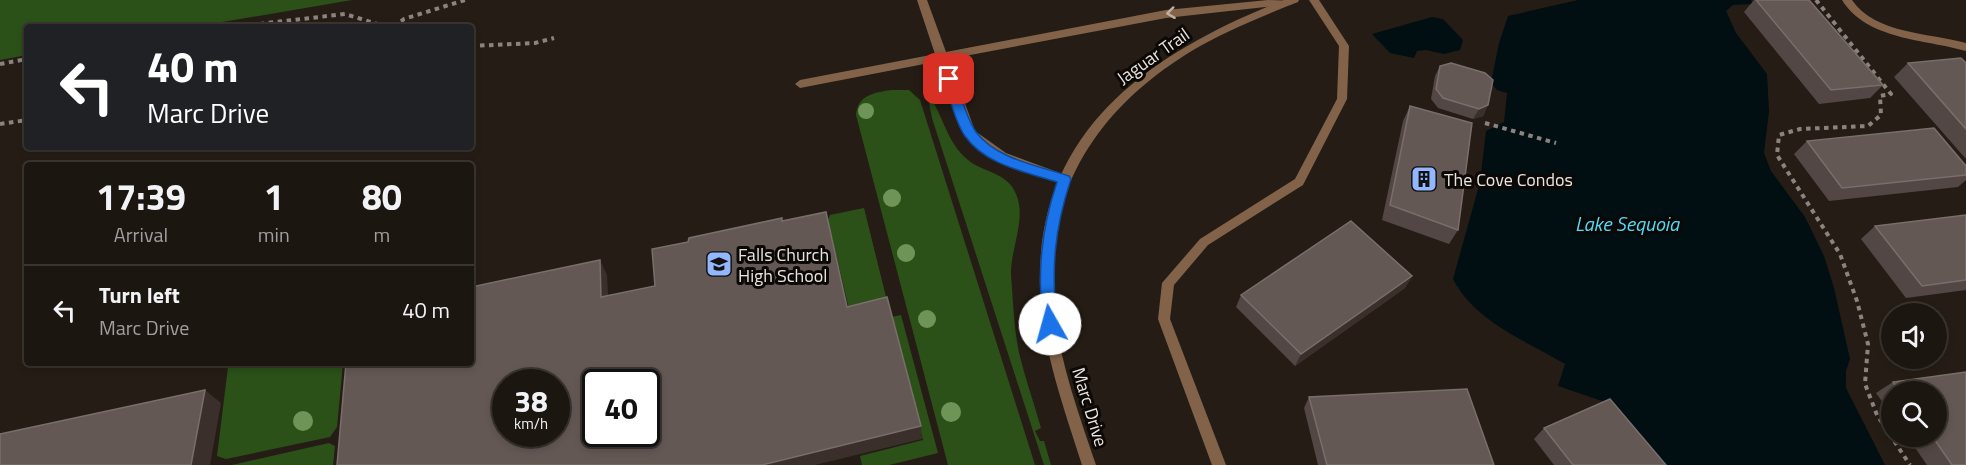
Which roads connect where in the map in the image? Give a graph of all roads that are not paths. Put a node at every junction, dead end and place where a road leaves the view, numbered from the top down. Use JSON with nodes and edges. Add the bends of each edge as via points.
{"nodes":[{"id":1,"x":922,"y":0,"type":"edge"},
{"id":2,"x":1293,"y":0,"type":"edge"},
{"id":3,"x":1314,"y":0,"type":"edge"},
{"id":4,"x":1847,"y":0,"type":"edge"},
{"id":5,"x":1966,"y":48,"type":"edge"},
{"id":6,"x":941,"y":57,"type":"junction"},
{"id":7,"x":800,"y":84,"type":"dead end"},
{"id":8,"x":1064,"y":179,"type":"junction"},
{"id":9,"x":1089,"y":465,"type":"edge"},
{"id":10,"x":1219,"y":465,"type":"edge"}],
"edges":[{"from":1,"to":6,"type":"street"},
{"from":2,"to":6,"type":"street","one_way":true,"via":[[1166,14]]},
{"from":2,"to":8,"type":"street","name":"Jaguar Trail","via":[[1187,49],[1139,82],[1098,123]]},
{"from":3,"to":10,"type":"street","via":[[1344,46],[1342,99],[1299,182],[1204,242],[1168,283],[1164,319]]},
{"from":4,"to":5,"type":"street","via":[[1850,7],[1877,25]]},
{"from":6,"to":7,"type":"street"},
{"from":6,"to":8,"type":"street","via":[[965,123],[983,147],[1004,159]]},
{"from":8,"to":9,"type":"street","name":"Marc Drive","via":[[1053,214],[1046,288],[1052,342]]}]}
